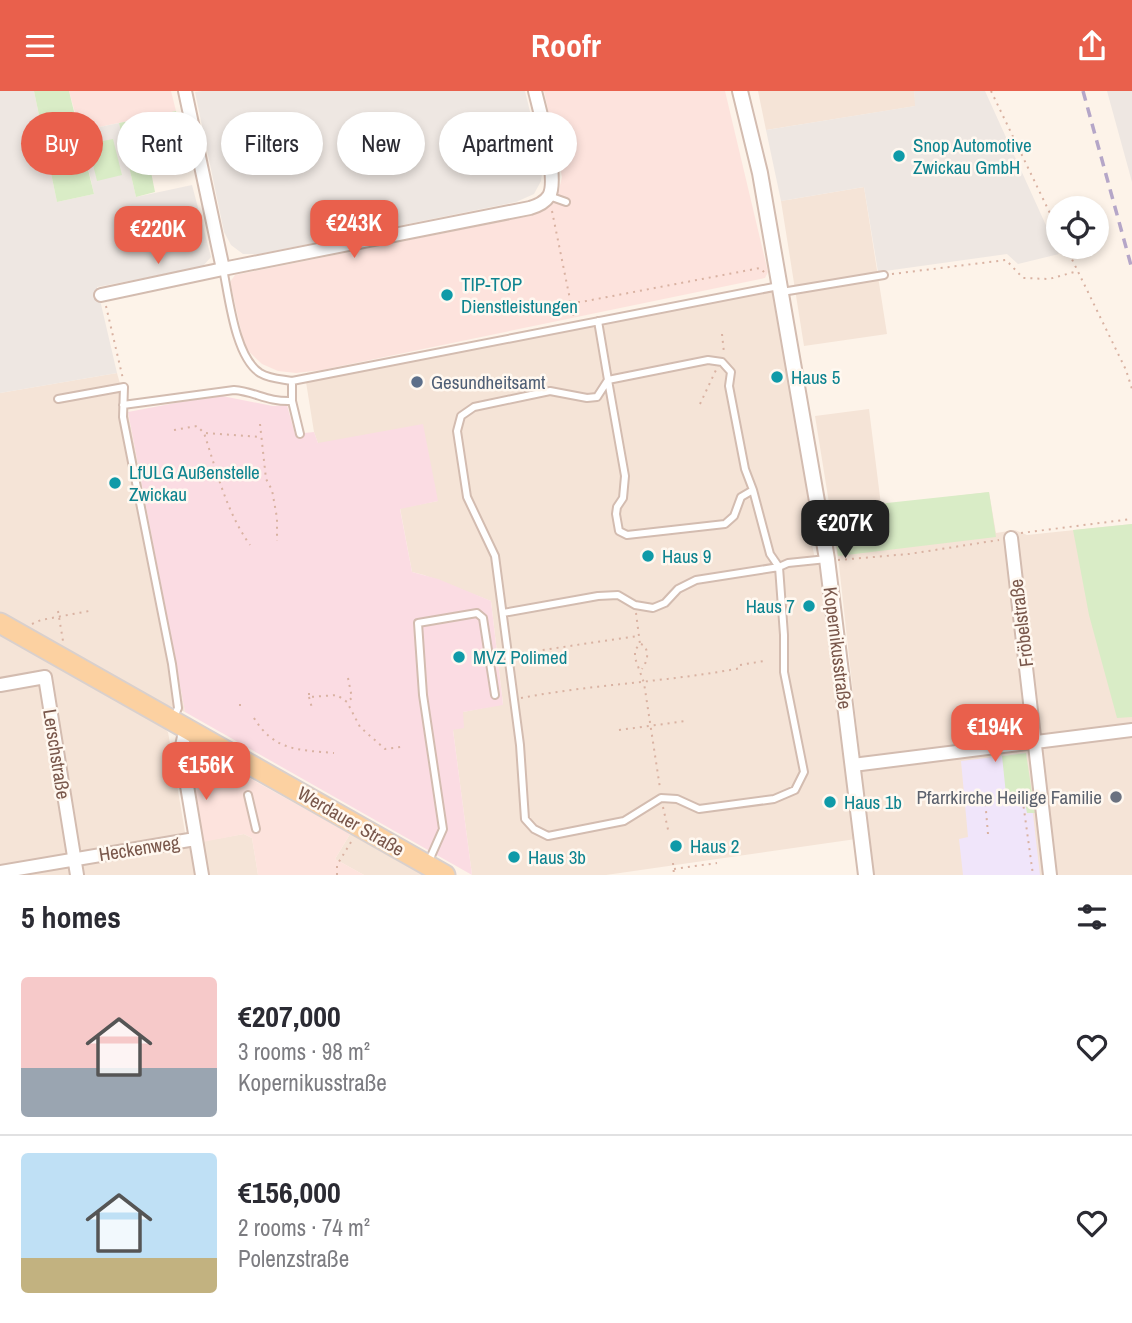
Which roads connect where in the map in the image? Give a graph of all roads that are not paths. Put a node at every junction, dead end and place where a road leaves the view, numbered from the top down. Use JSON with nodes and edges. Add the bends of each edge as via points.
{"nodes":[{"id":1,"x":185,"y":91,"type":"edge"},
{"id":2,"x":535,"y":91,"type":"edge"},
{"id":3,"x":740,"y":91,"type":"edge"},
{"id":4,"x":549,"y":196,"type":"junction"},
{"id":5,"x":566,"y":202,"type":"dead end"},
{"id":6,"x":223,"y":269,"type":"junction"},
{"id":7,"x":884,"y":275,"type":"road end"},
{"id":8,"x":782,"y":289,"type":"junction"},
{"id":9,"x":102,"y":295,"type":"road end"},
{"id":10,"x":598,"y":321,"type":"junction"},
{"id":11,"x":608,"y":380,"type":"junction"},
{"id":12,"x":292,"y":381,"type":"junction"},
{"id":13,"x":58,"y":400,"type":"dead end"},
{"id":14,"x":292,"y":401,"type":"junction"},
{"id":15,"x":123,"y":405,"type":"junction"},
{"id":16,"x":300,"y":434,"type":"dead end"},
{"id":17,"x":753,"y":490,"type":"junction"},
{"id":18,"x":1011,"y":538,"type":"road end"},
{"id":19,"x":827,"y":559,"type":"junction"},
{"id":20,"x":779,"y":568,"type":"junction"},
{"id":21,"x":503,"y":613,"type":"junction"},
{"id":22,"x":8,"y":628,"type":"edge"},
{"id":23,"x":0,"y":685,"type":"edge"},
{"id":24,"x":495,"y":695,"type":"dead end"},
{"id":25,"x":179,"y":724,"type":"junction"},
{"id":26,"x":1132,"y":730,"type":"edge"},
{"id":27,"x":1034,"y":743,"type":"junction"},
{"id":28,"x":853,"y":765,"type":"junction"},
{"id":29,"x":248,"y":795,"type":"dead end"},
{"id":30,"x":256,"y":829,"type":"dead end"},
{"id":31,"x":195,"y":839,"type":"junction"},
{"id":32,"x":74,"y":859,"type":"junction"},
{"id":33,"x":427,"y":865,"type":"junction"},
{"id":34,"x":0,"y":872,"type":"edge"},
{"id":35,"x":77,"y":875,"type":"edge"},
{"id":36,"x":202,"y":875,"type":"edge"},
{"id":37,"x":445,"y":875,"type":"edge"},
{"id":38,"x":866,"y":875,"type":"edge"},
{"id":39,"x":1051,"y":875,"type":"edge"}],
"edges":[{"from":1,"to":6,"type":"street"},
{"from":2,"to":4,"type":"street","via":[[552,175]]},
{"from":3,"to":8,"type":"street","name":"Kopernikusstraße","via":[[761,173]]},
{"from":4,"to":5,"type":"lane"},
{"from":4,"to":6,"type":"street","via":[[530,208]]},
{"from":6,"to":9,"type":"street"},
{"from":6,"to":12,"type":"lane","via":[[241,351],[258,372]]},
{"from":7,"to":8,"type":"lane"},
{"from":8,"to":10,"type":"lane"},
{"from":8,"to":19,"type":"street","name":"Kopernikusstraße"},
{"from":10,"to":11,"type":"lane"},
{"from":10,"to":12,"type":"lane"},
{"from":11,"to":17,"type":"lane","via":[[708,360],[722,362],[731,372],[735,420]]},
{"from":11,"to":17,"type":"lane","via":[[625,476],[616,514],[619,531],[627,535],[725,524],[734,516],[741,497]]},
{"from":11,"to":21,"type":"lane","via":[[597,397],[550,391],[474,407],[461,417],[457,431],[467,498],[495,556]]},
{"from":12,"to":14,"type":"lane"},
{"from":13,"to":15,"type":"lane","via":[[124,387]]},
{"from":14,"to":15,"type":"lane","via":[[269,401],[250,391],[234,390]]},
{"from":14,"to":16,"type":"lane"},
{"from":15,"to":25,"type":"lane"},
{"from":17,"to":20,"type":"lane","via":[[769,554]]},
{"from":18,"to":27,"type":"street","name":"Fröbelstraße"},
{"from":19,"to":20,"type":"lane"},
{"from":19,"to":28,"type":"street","name":"Kopernikusstraße"},
{"from":20,"to":21,"type":"lane","via":[[696,580],[653,608],[618,595]]},
{"from":20,"to":21,"type":"lane","via":[[783,672],[804,772],[795,790],[774,799],[699,809],[661,797],[624,821],[548,835],[534,829],[525,819]]},
{"from":22,"to":25,"type":"main road","name":"Werdauer Straße"},
{"from":23,"to":32,"type":"street","name":"Lerschstraße","via":[[45,677]]},
{"from":24,"to":33,"type":"lane","via":[[483,618],[477,613],[418,623],[423,695],[443,829]]},
{"from":25,"to":31,"type":"street"},
{"from":25,"to":33,"type":"main road","name":"Werdauer Straße"},
{"from":26,"to":27,"type":"street"},
{"from":27,"to":28,"type":"street"},
{"from":27,"to":39,"type":"street","name":"Fröbelstraße"},
{"from":28,"to":38,"type":"street","name":"Kopernikusstraße"},
{"from":29,"to":30,"type":"lane"},
{"from":31,"to":32,"type":"street","name":"Heckenweg"},
{"from":31,"to":36,"type":"street"},
{"from":32,"to":34,"type":"street","name":"Heckenweg"},
{"from":32,"to":35,"type":"street","name":"Lerschstraße"},
{"from":33,"to":37,"type":"main road","name":"Werdauer Straße"}]}
